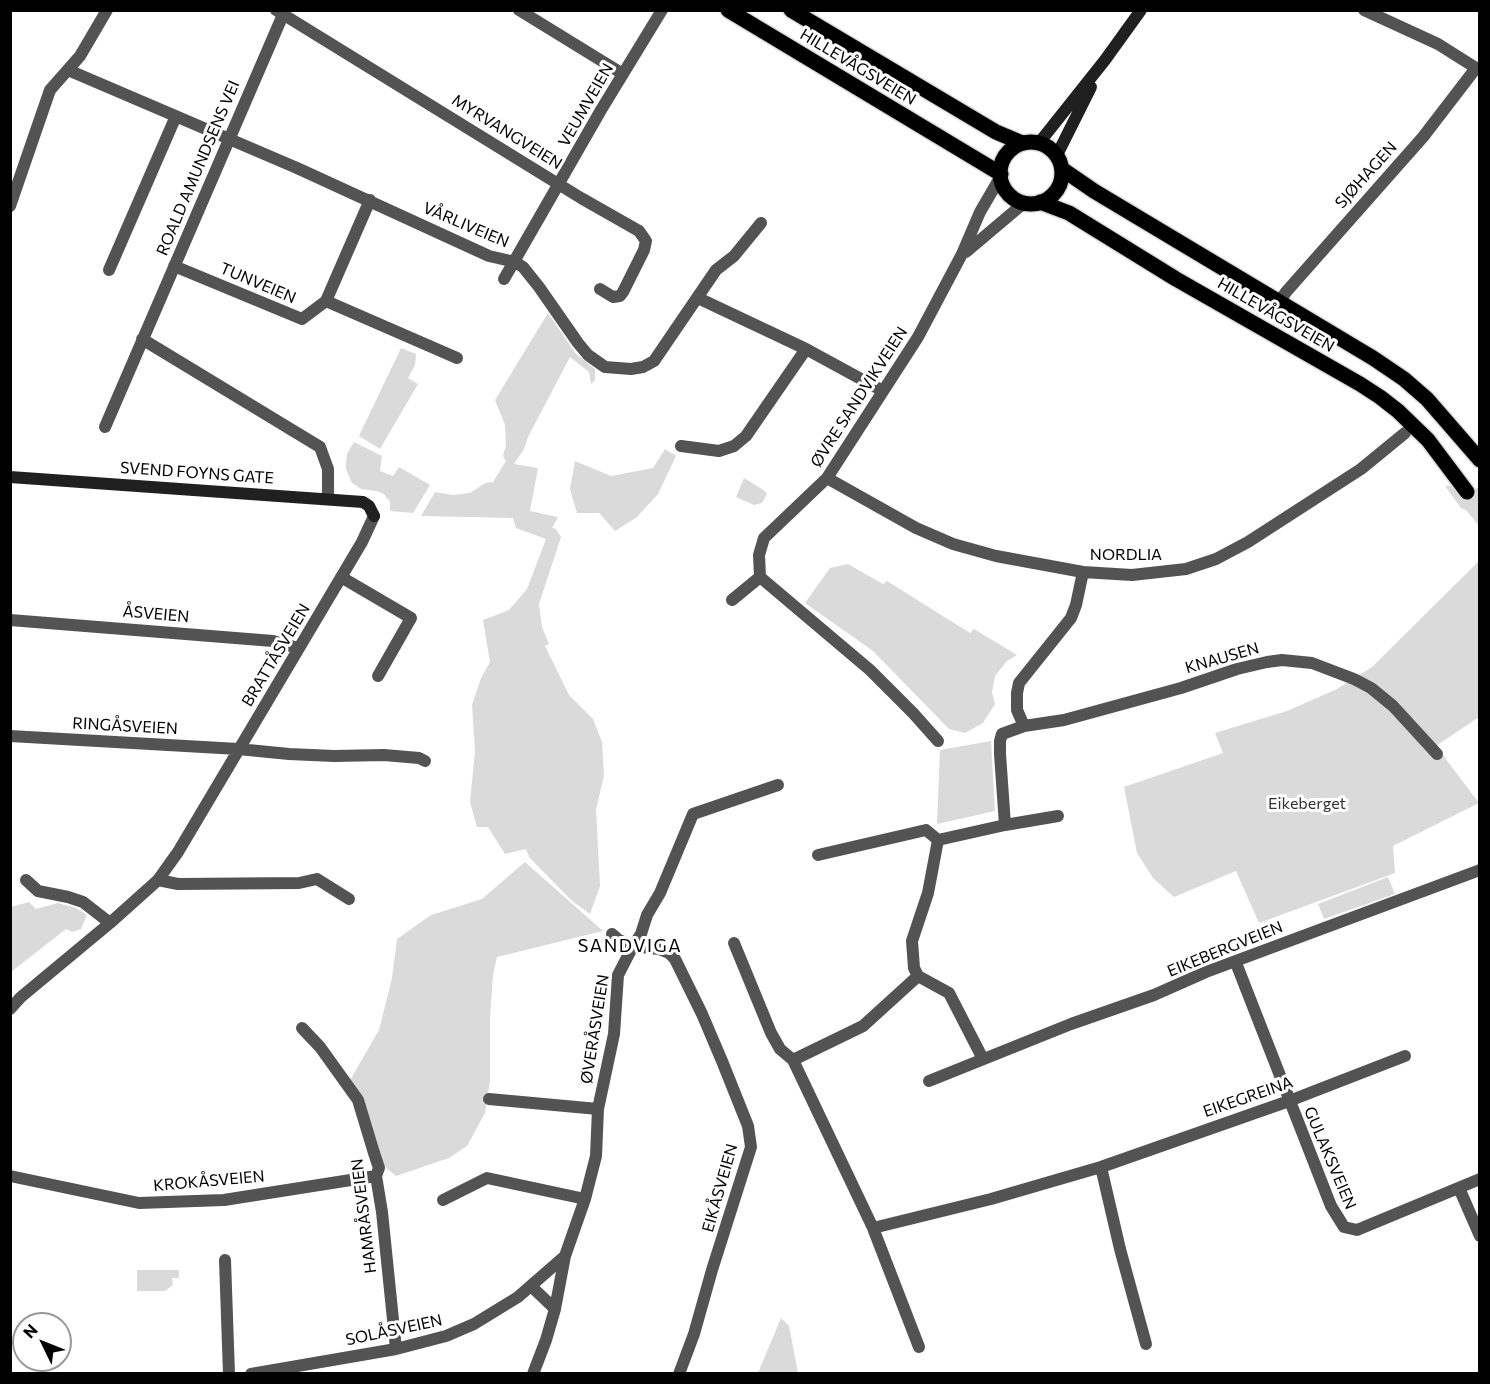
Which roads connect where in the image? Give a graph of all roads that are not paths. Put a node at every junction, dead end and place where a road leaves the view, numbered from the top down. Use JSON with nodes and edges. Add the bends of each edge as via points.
{"nodes":[{"id":1,"x":107,"y":10,"type":"edge"},
{"id":2,"x":519,"y":10,"type":"edge"},
{"id":3,"x":662,"y":10,"type":"edge"},
{"id":4,"x":728,"y":10,"type":"edge"},
{"id":5,"x":791,"y":10,"type":"edge"},
{"id":6,"x":1141,"y":10,"type":"edge"},
{"id":7,"x":1364,"y":10,"type":"edge"},
{"id":8,"x":281,"y":12,"type":"edge"},
{"id":9,"x":1105,"y":60,"type":"junction"},
{"id":10,"x":1478,"y":68,"type":"edge"},
{"id":11,"x":68,"y":70,"type":"junction"},
{"id":12,"x":623,"y":74,"type":"junction"},
{"id":13,"x":176,"y":116,"type":"junction"},
{"id":14,"x":229,"y":138,"type":"junction"},
{"id":15,"x":1022,"y":143,"type":"junction"},
{"id":16,"x":1039,"y":143,"type":"junction"},
{"id":17,"x":1059,"y":162,"type":"junction"},
{"id":18,"x":1001,"y":175,"type":"junction"},
{"id":19,"x":559,"y":184,"type":"junction"},
{"id":20,"x":370,"y":200,"type":"junction"},
{"id":21,"x":1040,"y":202,"type":"junction"},
{"id":22,"x":1024,"y":203,"type":"junction"},
{"id":23,"x":10,"y":206,"type":"edge"},
{"id":24,"x":761,"y":223,"type":"dead end"},
{"id":25,"x":962,"y":254,"type":"junction"},
{"id":26,"x":515,"y":262,"type":"junction"},
{"id":27,"x":174,"y":266,"type":"junction"},
{"id":28,"x":109,"y":270,"type":"dead end"},
{"id":29,"x":504,"y":279,"type":"dead end"},
{"id":30,"x":600,"y":289,"type":"dead end"},
{"id":31,"x":698,"y":298,"type":"junction"},
{"id":32,"x":326,"y":301,"type":"junction"},
{"id":33,"x":1279,"y":302,"type":"junction"},
{"id":34,"x":142,"y":339,"type":"junction"},
{"id":35,"x":806,"y":349,"type":"junction"},
{"id":36,"x":457,"y":358,"type":"dead end"},
{"id":37,"x":883,"y":391,"type":"junction"},
{"id":38,"x":105,"y":428,"type":"dead end"},
{"id":39,"x":1405,"y":434,"type":"dead end"},
{"id":40,"x":681,"y":446,"type":"dead end"},
{"id":41,"x":1479,"y":460,"type":"edge"},
{"id":42,"x":10,"y":477,"type":"edge"},
{"id":43,"x":827,"y":478,"type":"junction"},
{"id":44,"x":1467,"y":492,"type":"tunnel mouth"},
{"id":45,"x":328,"y":498,"type":"junction"},
{"id":46,"x":374,"y":516,"type":"joint"},
{"id":47,"x":1083,"y":572,"type":"junction"},
{"id":48,"x":341,"y":577,"type":"junction"},
{"id":49,"x":760,"y":577,"type":"junction"},
{"id":50,"x":732,"y":600,"type":"dead end"},
{"id":51,"x":10,"y":620,"type":"edge"},
{"id":52,"x":298,"y":648,"type":"junction"},
{"id":53,"x":378,"y":676,"type":"dead end"},
{"id":54,"x":1024,"y":726,"type":"junction"},
{"id":55,"x":10,"y":736,"type":"edge"},
{"id":56,"x":938,"y":741,"type":"dead end"},
{"id":57,"x":238,"y":749,"type":"junction"},
{"id":58,"x":1437,"y":754,"type":"dead end"},
{"id":59,"x":425,"y":761,"type":"dead end"},
{"id":60,"x":778,"y":785,"type":"dead end"},
{"id":61,"x":1058,"y":816,"type":"dead end"},
{"id":62,"x":1005,"y":825,"type":"junction"},
{"id":63,"x":938,"y":840,"type":"junction"},
{"id":64,"x":818,"y":855,"type":"dead end"},
{"id":65,"x":1479,"y":870,"type":"edge"},
{"id":66,"x":26,"y":880,"type":"dead end"},
{"id":67,"x":158,"y":880,"type":"junction"},
{"id":68,"x":349,"y":899,"type":"dead end"},
{"id":69,"x":110,"y":923,"type":"junction"},
{"id":70,"x":612,"y":934,"type":"dead end"},
{"id":71,"x":734,"y":942,"type":"dead end"},
{"id":72,"x":633,"y":946,"type":"junction"},
{"id":73,"x":1236,"y":963,"type":"junction"},
{"id":74,"x":918,"y":976,"type":"junction"},
{"id":75,"x":10,"y":1010,"type":"edge"},
{"id":76,"x":302,"y":1028,"type":"dead end"},
{"id":77,"x":1405,"y":1056,"type":"dead end"},
{"id":78,"x":983,"y":1059,"type":"junction"},
{"id":79,"x":793,"y":1060,"type":"junction"},
{"id":80,"x":929,"y":1081,"type":"dead end"},
{"id":81,"x":489,"y":1099,"type":"dead end"},
{"id":82,"x":1289,"y":1101,"type":"junction"},
{"id":83,"x":598,"y":1109,"type":"junction"},
{"id":84,"x":1101,"y":1167,"type":"junction"},
{"id":85,"x":10,"y":1176,"type":"edge"},
{"id":86,"x":376,"y":1176,"type":"junction"},
{"id":87,"x":1479,"y":1179,"type":"edge"},
{"id":88,"x":1459,"y":1188,"type":"junction"},
{"id":89,"x":585,"y":1199,"type":"junction"},
{"id":90,"x":443,"y":1200,"type":"dead end"},
{"id":91,"x":873,"y":1228,"type":"junction"},
{"id":92,"x":1479,"y":1236,"type":"edge"},
{"id":93,"x":565,"y":1256,"type":"junction"},
{"id":94,"x":225,"y":1260,"type":"dead end"},
{"id":95,"x":532,"y":1287,"type":"junction"},
{"id":96,"x":555,"y":1309,"type":"junction"},
{"id":97,"x":1146,"y":1344,"type":"dead end"},
{"id":98,"x":919,"y":1347,"type":"dead end"},
{"id":99,"x":396,"y":1349,"type":"junction"},
{"id":100,"x":230,"y":1374,"type":"edge"},
{"id":101,"x":251,"y":1374,"type":"edge"},
{"id":102,"x":533,"y":1374,"type":"edge"},
{"id":103,"x":679,"y":1374,"type":"edge"}],
"edges":[{"from":1,"to":11,"type":"street"},
{"from":2,"to":12,"type":"street"},
{"from":3,"to":12,"type":"street","name":"VEUMVEIEN"},
{"from":4,"to":18,"type":"main road","name":"HILLEVÅGSVEIEN"},
{"from":5,"to":15,"type":"main road","name":"HILLEVÅGSVEIEN","via":[[996,132]]},
{"from":6,"to":9,"type":"street"},
{"from":7,"to":10,"type":"street","name":"SJØHAGEN","via":[[1438,44]]},
{"from":8,"to":14,"type":"street","name":"ROALD AMUNDSENS VEI"},
{"from":8,"to":19,"type":"street","name":"MYRVANGVEIEN"},
{"from":9,"to":16,"type":"street"},
{"from":9,"to":17,"type":"street"},
{"from":10,"to":33,"type":"street","name":"SJØHAGEN"},
{"from":11,"to":13,"type":"street","name":"VÅRLIVEIEN"},
{"from":11,"to":23,"type":"street","via":[[50,90]]},
{"from":12,"to":19,"type":"street","name":"VEUMVEIEN"},
{"from":13,"to":14,"type":"street","name":"VÅRLIVEIEN"},
{"from":13,"to":28,"type":"street"},
{"from":14,"to":20,"type":"street","name":"VÅRLIVEIEN"},
{"from":14,"to":27,"type":"street","name":"ROALD AMUNDSENS VEI"},
{"from":15,"to":16,"type":"main road"},
{"from":15,"to":18,"type":"main road","via":[[1005,157]]},
{"from":16,"to":17,"type":"main road","via":[[1049,147]]},
{"from":17,"to":21,"type":"main road","via":[[1058,188]]},
{"from":17,"to":33,"type":"main road","name":"HILLEVÅGSVEIEN","via":[[1094,191]]},
{"from":18,"to":22,"type":"main road","via":[[1006,190]]},
{"from":18,"to":25,"type":"street","name":"ØVRE SANDVIKVEIEN"},
{"from":19,"to":26,"type":"street","name":"VEUMVEIEN"},
{"from":19,"to":30,"type":"street","name":"MYRVANGVEIEN","via":[[645,238],[632,278],[620,296],[613,297]]},
{"from":20,"to":26,"type":"street","name":"VÅRLIVEIEN","via":[[489,256]]},
{"from":20,"to":32,"type":"street","name":"TUNVEIEN"},
{"from":21,"to":22,"type":"main road"},
{"from":21,"to":44,"type":"main road","name":"HILLEVÅGSVEIEN","via":[[1069,213],[1366,388],[1428,440]]},
{"from":22,"to":25,"type":"street"},
{"from":24,"to":31,"type":"street","name":"VÅRLIVEIEN","via":[[734,256],[718,267]]},
{"from":25,"to":37,"type":"street","name":"ØVRE SANDVIKVEIEN","via":[[918,337]]},
{"from":26,"to":29,"type":"street","name":"VEUMVEIEN"},
{"from":26,"to":31,"type":"street","name":"VÅRLIVEIEN","via":[[539,286],[588,356],[605,367],[631,369],[654,361]]},
{"from":27,"to":32,"type":"street","name":"TUNVEIEN","via":[[303,319]]},
{"from":27,"to":34,"type":"street","name":"ROALD AMUNDSENS VEI"},
{"from":31,"to":35,"type":"street"},
{"from":32,"to":36,"type":"street"},
{"from":33,"to":41,"type":"main road","name":"HILLEVÅGSVEIEN","via":[[1404,379],[1441,414]]},
{"from":34,"to":38,"type":"street","name":"ROALD AMUNDSENS VEI"},
{"from":34,"to":45,"type":"street","via":[[320,447],[328,469]]},
{"from":35,"to":37,"type":"street"},
{"from":35,"to":40,"type":"street","via":[[735,446],[719,451]]},
{"from":37,"to":43,"type":"street","name":"ØVRE SANDVIKVEIEN"},
{"from":39,"to":47,"type":"street","name":"NORDLIA","via":[[1354,474],[1216,559],[1161,572]]},
{"from":42,"to":45,"type":"street","name":"SVEND FOYNS GATE"},
{"from":43,"to":47,"type":"street","name":"NORDLIA","via":[[953,544]]},
{"from":43,"to":49,"type":"street","name":"ØVRE SANDVIKVEIEN","via":[[764,538],[759,555]]},
{"from":45,"to":46,"type":"street","name":"SVEND FOYNS GATE","via":[[363,502]]},
{"from":46,"to":48,"type":"street","name":"BRATTÅSVEIEN"},
{"from":47,"to":54,"type":"street","via":[[1071,618],[1019,683],[1017,710]]},
{"from":48,"to":52,"type":"street","name":"BRATTÅSVEIEN"},
{"from":48,"to":53,"type":"street","via":[[411,618]]},
{"from":49,"to":50,"type":"street"},
{"from":49,"to":56,"type":"street","via":[[870,670]]},
{"from":51,"to":52,"type":"street","name":"ÅSVEIEN","via":[[273,641]]},
{"from":52,"to":57,"type":"street","name":"BRATTÅSVEIEN"},
{"from":54,"to":58,"type":"street","name":"KNAUSEN","via":[[1064,720],[1252,665],[1282,660],[1336,671],[1371,688]]},
{"from":54,"to":62,"type":"street","name":"KNAUSEN","via":[[1002,734],[1000,741]]},
{"from":55,"to":57,"type":"street","name":"RINGÅSVEIEN"},
{"from":57,"to":59,"type":"street","via":[[334,756],[384,755]]},
{"from":57,"to":67,"type":"street","name":"BRATTÅSVEIEN","via":[[203,813]]},
{"from":60,"to":72,"type":"street","name":"ØVERÅSVEIEN","via":[[693,814]]},
{"from":61,"to":62,"type":"street"},
{"from":62,"to":63,"type":"street"},
{"from":63,"to":64,"type":"street","via":[[926,830]]},
{"from":63,"to":74,"type":"street","via":[[928,892],[912,941]]},
{"from":65,"to":73,"type":"street","name":"EIKEBERGVEIEN"},
{"from":66,"to":69,"type":"street","via":[[38,891],[83,902]]},
{"from":67,"to":68,"type":"street","via":[[178,884],[299,883],[317,879]]},
{"from":67,"to":69,"type":"street","name":"BRATTÅSVEIEN"},
{"from":69,"to":75,"type":"street","name":"BRATTÅSVEIEN"},
{"from":70,"to":72,"type":"street"},
{"from":71,"to":79,"type":"street","via":[[771,1033],[780,1049]]},
{"from":72,"to":83,"type":"street","name":"ØVERÅSVEIEN","via":[[618,975],[614,1034]]},
{"from":72,"to":103,"type":"street","name":"EIKÅSVEIEN","via":[[659,949],[675,959],[722,1061],[748,1126],[751,1147]]},
{"from":73,"to":78,"type":"street","name":"EIKEBERGVEIEN"},
{"from":73,"to":82,"type":"street","name":"GULAKSVEIEN"},
{"from":74,"to":78,"type":"street","via":[[949,993]]},
{"from":74,"to":79,"type":"street","via":[[863,1026]]},
{"from":76,"to":86,"type":"street","name":"HAMRÅSVEIEN","via":[[358,1100],[379,1168]]},
{"from":77,"to":82,"type":"street","name":"EIKEGREINA"},
{"from":78,"to":80,"type":"street","name":"EIKEBERGVEIEN"},
{"from":79,"to":91,"type":"street"},
{"from":81,"to":83,"type":"street","name":"ØVERÅSVEIEN"},
{"from":82,"to":84,"type":"street","name":"EIKEGREINA"},
{"from":82,"to":88,"type":"street","name":"GULAKSVEIEN","via":[[1331,1206],[1344,1227],[1357,1230]]},
{"from":83,"to":89,"type":"street","name":"ØVERÅSVEIEN","via":[[596,1156]]},
{"from":84,"to":91,"type":"street","name":"EIKEGREINA"},
{"from":84,"to":97,"type":"street"},
{"from":85,"to":86,"type":"street","name":"KROKÅSVEIEN","via":[[139,1203],[224,1200]]},
{"from":86,"to":99,"type":"street","name":"HAMRÅSVEIEN"},
{"from":87,"to":88,"type":"street","name":"GULAKSVEIEN"},
{"from":88,"to":92,"type":"street"},
{"from":89,"to":90,"type":"street","via":[[487,1178]]},
{"from":89,"to":93,"type":"street","name":"ØVERÅSVEIEN"},
{"from":91,"to":98,"type":"street"},
{"from":93,"to":95,"type":"street","name":"SOLÅSVEIEN"},
{"from":93,"to":96,"type":"street","name":"ØVERÅSVEIEN"},
{"from":94,"to":100,"type":"street"},
{"from":95,"to":96,"type":"street"},
{"from":95,"to":99,"type":"street","name":"SOLÅSVEIEN","via":[[474,1324],[447,1336]]},
{"from":96,"to":102,"type":"street","name":"ØVERÅSVEIEN"},
{"from":99,"to":101,"type":"street","name":"SOLÅSVEIEN"}]}
